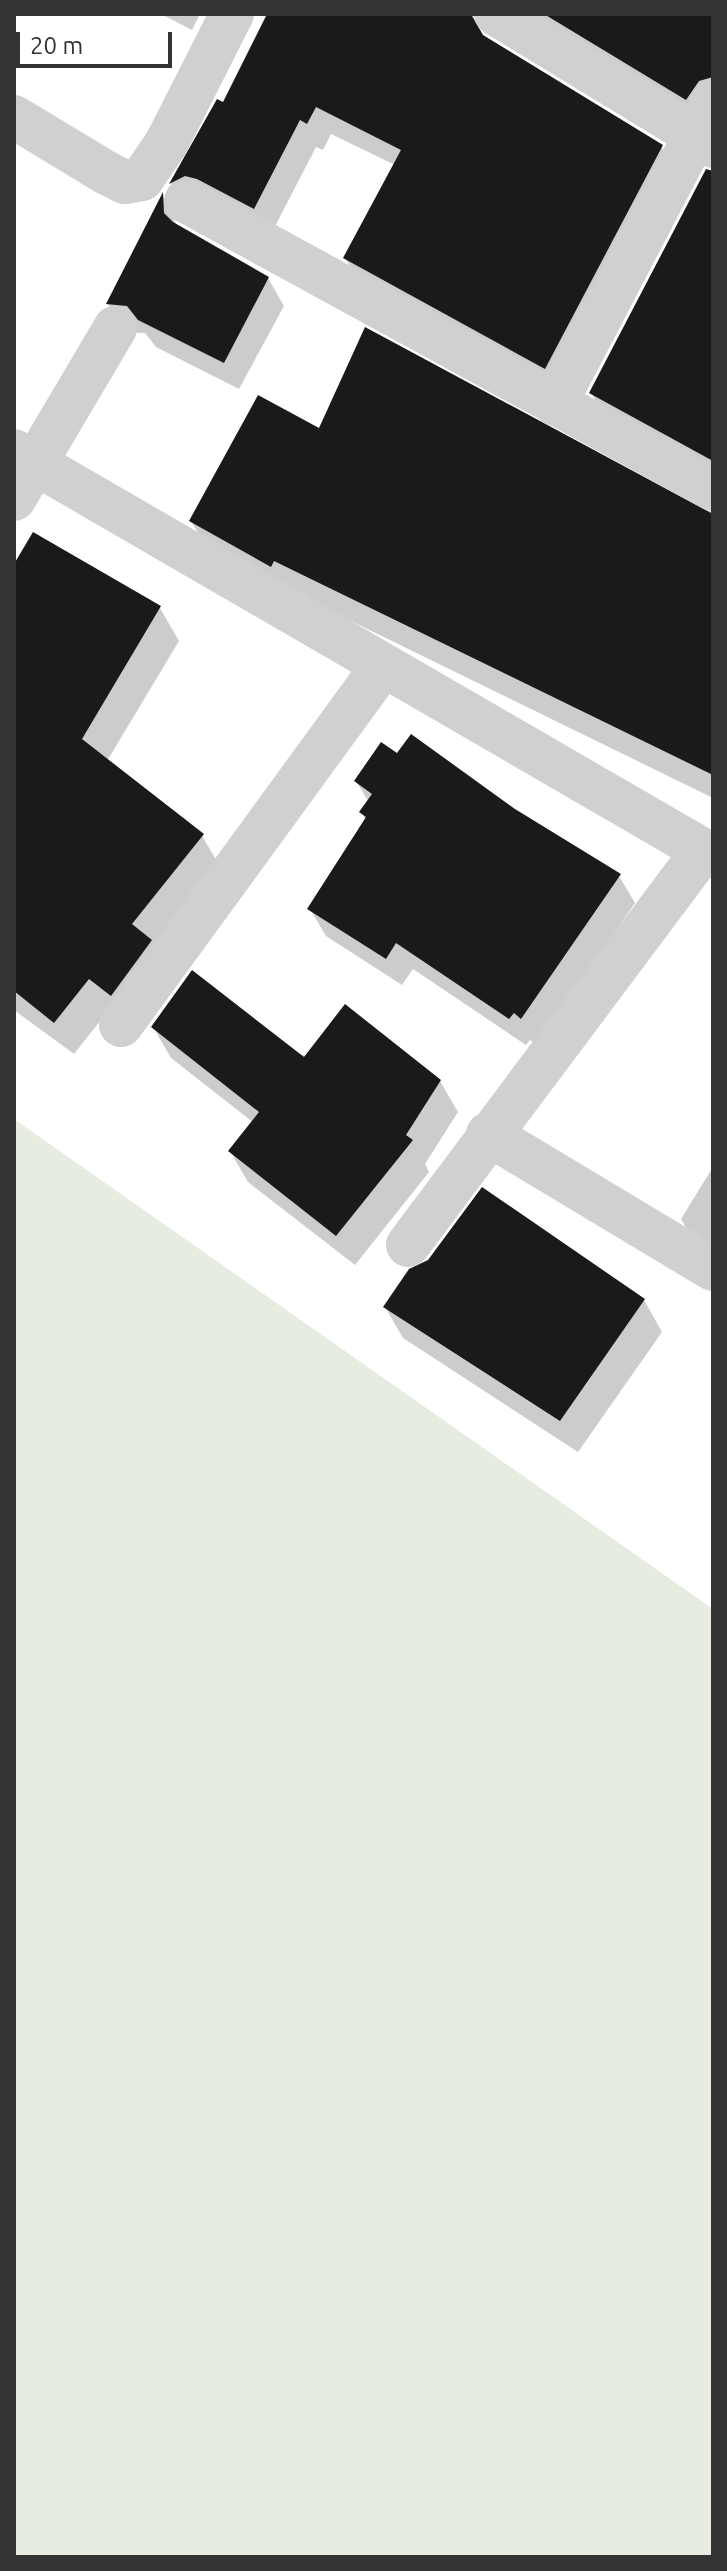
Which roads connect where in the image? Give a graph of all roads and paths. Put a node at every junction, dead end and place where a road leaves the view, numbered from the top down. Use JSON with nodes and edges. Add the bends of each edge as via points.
{"nodes":[{"id":1,"x":232,"y":14,"type":"edge"},
{"id":2,"x":496,"y":14,"type":"edge"},
{"id":3,"x":14,"y":117,"type":"edge"},
{"id":4,"x":708,"y":129,"type":"edge"},
{"id":5,"x":186,"y":201,"type":"dead end"},
{"id":6,"x":115,"y":328,"type":"dead end"},
{"id":7,"x":555,"y":404,"type":"junction"},
{"id":8,"x":25,"y":457,"type":"edge"},
{"id":9,"x":713,"y":489,"type":"edge"},
{"id":10,"x":14,"y":499,"type":"edge"},
{"id":11,"x":383,"y":666,"type":"junction"},
{"id":12,"x":708,"y":853,"type":"edge"},
{"id":13,"x":121,"y":1025,"type":"dead end"},
{"id":14,"x":488,"y":1134,"type":"junction"},
{"id":15,"x":408,"y":1245,"type":"dead end"},
{"id":16,"x":713,"y":1269,"type":"edge"}],
"edges":[{"from":1,"to":3,"type":"street","via":[[167,142],[142,179],[125,182]]},
{"from":2,"to":4,"type":"street"},
{"from":4,"to":7,"type":"street"},
{"from":5,"to":7,"type":"street"},
{"from":6,"to":8,"type":"street"},
{"from":7,"to":9,"type":"street"},
{"from":8,"to":10,"type":"street"},
{"from":8,"to":11,"type":"street"},
{"from":11,"to":12,"type":"street"},
{"from":11,"to":13,"type":"street"},
{"from":12,"to":14,"type":"street"},
{"from":14,"to":15,"type":"street"},
{"from":14,"to":16,"type":"street"}]}
